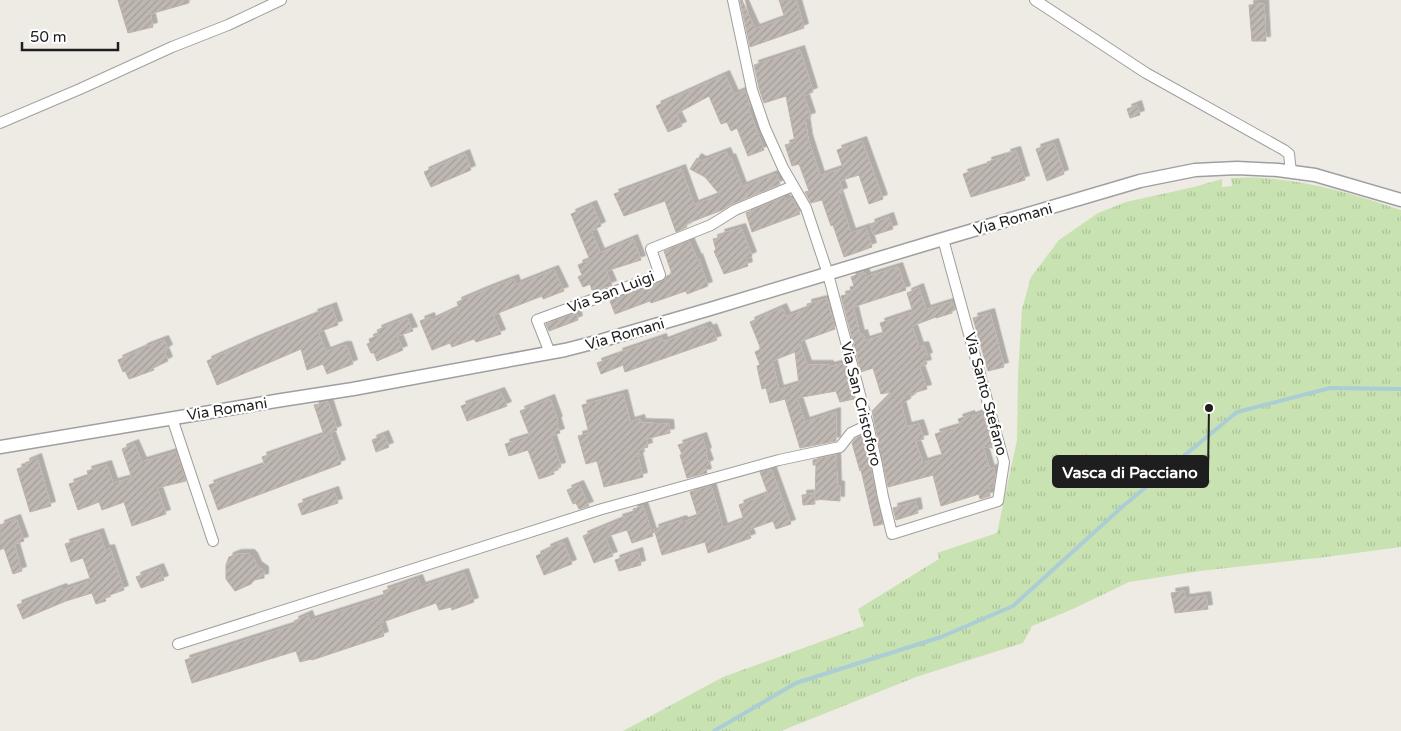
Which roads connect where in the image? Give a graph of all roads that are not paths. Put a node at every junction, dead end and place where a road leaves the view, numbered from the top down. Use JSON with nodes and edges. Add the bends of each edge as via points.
{"nodes":[{"id":1,"x":281,"y":0,"type":"edge"},
{"id":2,"x":733,"y":0,"type":"edge"},
{"id":3,"x":1035,"y":0,"type":"edge"},
{"id":4,"x":0,"y":123,"type":"edge"},
{"id":5,"x":1291,"y":172,"type":"junction"},
{"id":6,"x":793,"y":186,"type":"junction"},
{"id":7,"x":1401,"y":200,"type":"edge"},
{"id":8,"x":944,"y":239,"type":"junction"},
{"id":9,"x":828,"y":274,"type":"junction"},
{"id":10,"x":550,"y":353,"type":"junction"},
{"id":11,"x":172,"y":418,"type":"junction"},
{"id":12,"x":868,"y":425,"type":"junction"},
{"id":13,"x":0,"y":447,"type":"edge"},
{"id":14,"x":892,"y":534,"type":"joint"},
{"id":15,"x":213,"y":541,"type":"dead end"},
{"id":16,"x":178,"y":644,"type":"dead end"}],
"edges":[{"from":1,"to":4,"type":"street"},
{"from":2,"to":6,"type":"street","name":"Via San Cristoforo","via":[[752,90],[765,128]]},
{"from":3,"to":5,"type":"street","via":[[1146,73],[1284,150],[1289,154]]},
{"from":5,"to":7,"type":"street","name":"Via Romani","via":[[1315,175]]},
{"from":5,"to":8,"type":"street","name":"Via Romani","via":[[1236,168],[1195,170],[1140,181]]},
{"from":6,"to":9,"type":"street","name":"Via San Cristoforo","via":[[806,208]]},
{"from":6,"to":10,"type":"street","name":"Via San Luigi","via":[[651,249],[660,275],[537,320]]},
{"from":8,"to":9,"type":"street","name":"Via Romani"},
{"from":8,"to":14,"type":"street","name":"Via Santo Stefano","via":[[1004,462],[998,501]]},
{"from":9,"to":10,"type":"street","name":"Via Romani"},
{"from":9,"to":12,"type":"street","name":"Via San Cristoforo"},
{"from":10,"to":11,"type":"street","name":"Via Romani"},
{"from":11,"to":13,"type":"street","name":"Via Romani"},
{"from":11,"to":15,"type":"street"},
{"from":12,"to":14,"type":"street","name":"Via San Cristoforo"},
{"from":12,"to":16,"type":"street","via":[[851,433],[840,447],[762,464],[602,509]]}]}
